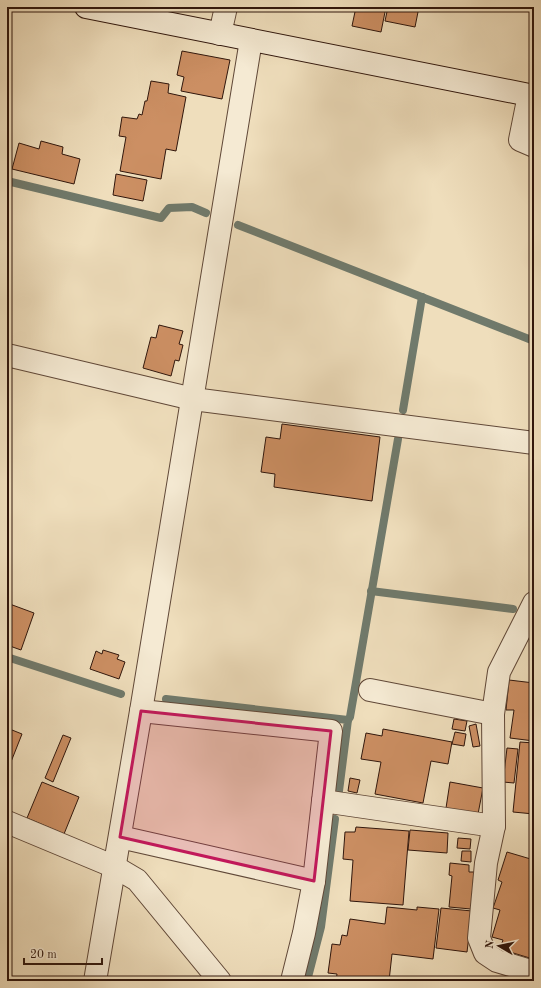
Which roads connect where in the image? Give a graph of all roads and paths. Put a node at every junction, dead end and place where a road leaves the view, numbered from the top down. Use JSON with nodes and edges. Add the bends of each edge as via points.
{"nodes":[{"id":1,"x":86,"y":7,"type":"edge"},
{"id":2,"x":226,"y":7,"type":"edge"},
{"id":3,"x":220,"y":34,"type":"junction"},
{"id":4,"x":251,"y":40,"type":"junction"},
{"id":5,"x":531,"y":95,"type":"edge"},
{"id":6,"x":534,"y":146,"type":"edge"},
{"id":7,"x":7,"y":355,"type":"edge"},
{"id":8,"x":193,"y":399,"type":"junction"},
{"id":9,"x":534,"y":443,"type":"edge"},
{"id":10,"x":534,"y":604,"type":"edge"},
{"id":11,"x":370,"y":690,"type":"dead end"},
{"id":12,"x":141,"y":711,"type":"junction"},
{"id":13,"x":493,"y":714,"type":"junction"},
{"id":14,"x":323,"y":801,"type":"junction"},
{"id":15,"x":7,"y":822,"type":"edge"},
{"id":16,"x":494,"y":826,"type":"junction"},
{"id":17,"x":120,"y":836,"type":"junction"},
{"id":18,"x":115,"y":867,"type":"junction"},
{"id":19,"x":314,"y":881,"type":"junction"},
{"id":20,"x":534,"y":972,"type":"edge"},
{"id":21,"x":95,"y":981,"type":"edge"},
{"id":22,"x":220,"y":981,"type":"edge"},
{"id":23,"x":292,"y":981,"type":"edge"}],
"edges":[{"from":1,"to":3,"type":"street"},
{"from":2,"to":3,"type":"street"},
{"from":3,"to":4,"type":"street"},
{"from":4,"to":5,"type":"street"},
{"from":4,"to":8,"type":"street"},
{"from":5,"to":6,"type":"street","via":[[520,140]]},
{"from":7,"to":8,"type":"street"},
{"from":8,"to":9,"type":"street"},
{"from":8,"to":12,"type":"street"},
{"from":10,"to":13,"type":"street","via":[[499,672]]},
{"from":11,"to":13,"type":"street"},
{"from":12,"to":14,"type":"street","via":[[331,731]]},
{"from":12,"to":17,"type":"street"},
{"from":13,"to":16,"type":"street"},
{"from":14,"to":16,"type":"street"},
{"from":14,"to":19,"type":"street"},
{"from":15,"to":18,"type":"street"},
{"from":16,"to":20,"type":"street","via":[[486,863],[479,938],[485,953],[497,961]]},
{"from":17,"to":18,"type":"street"},
{"from":17,"to":19,"type":"street"},
{"from":18,"to":21,"type":"street"},
{"from":18,"to":22,"type":"street","via":[[137,880]]},
{"from":19,"to":23,"type":"street"}]}
